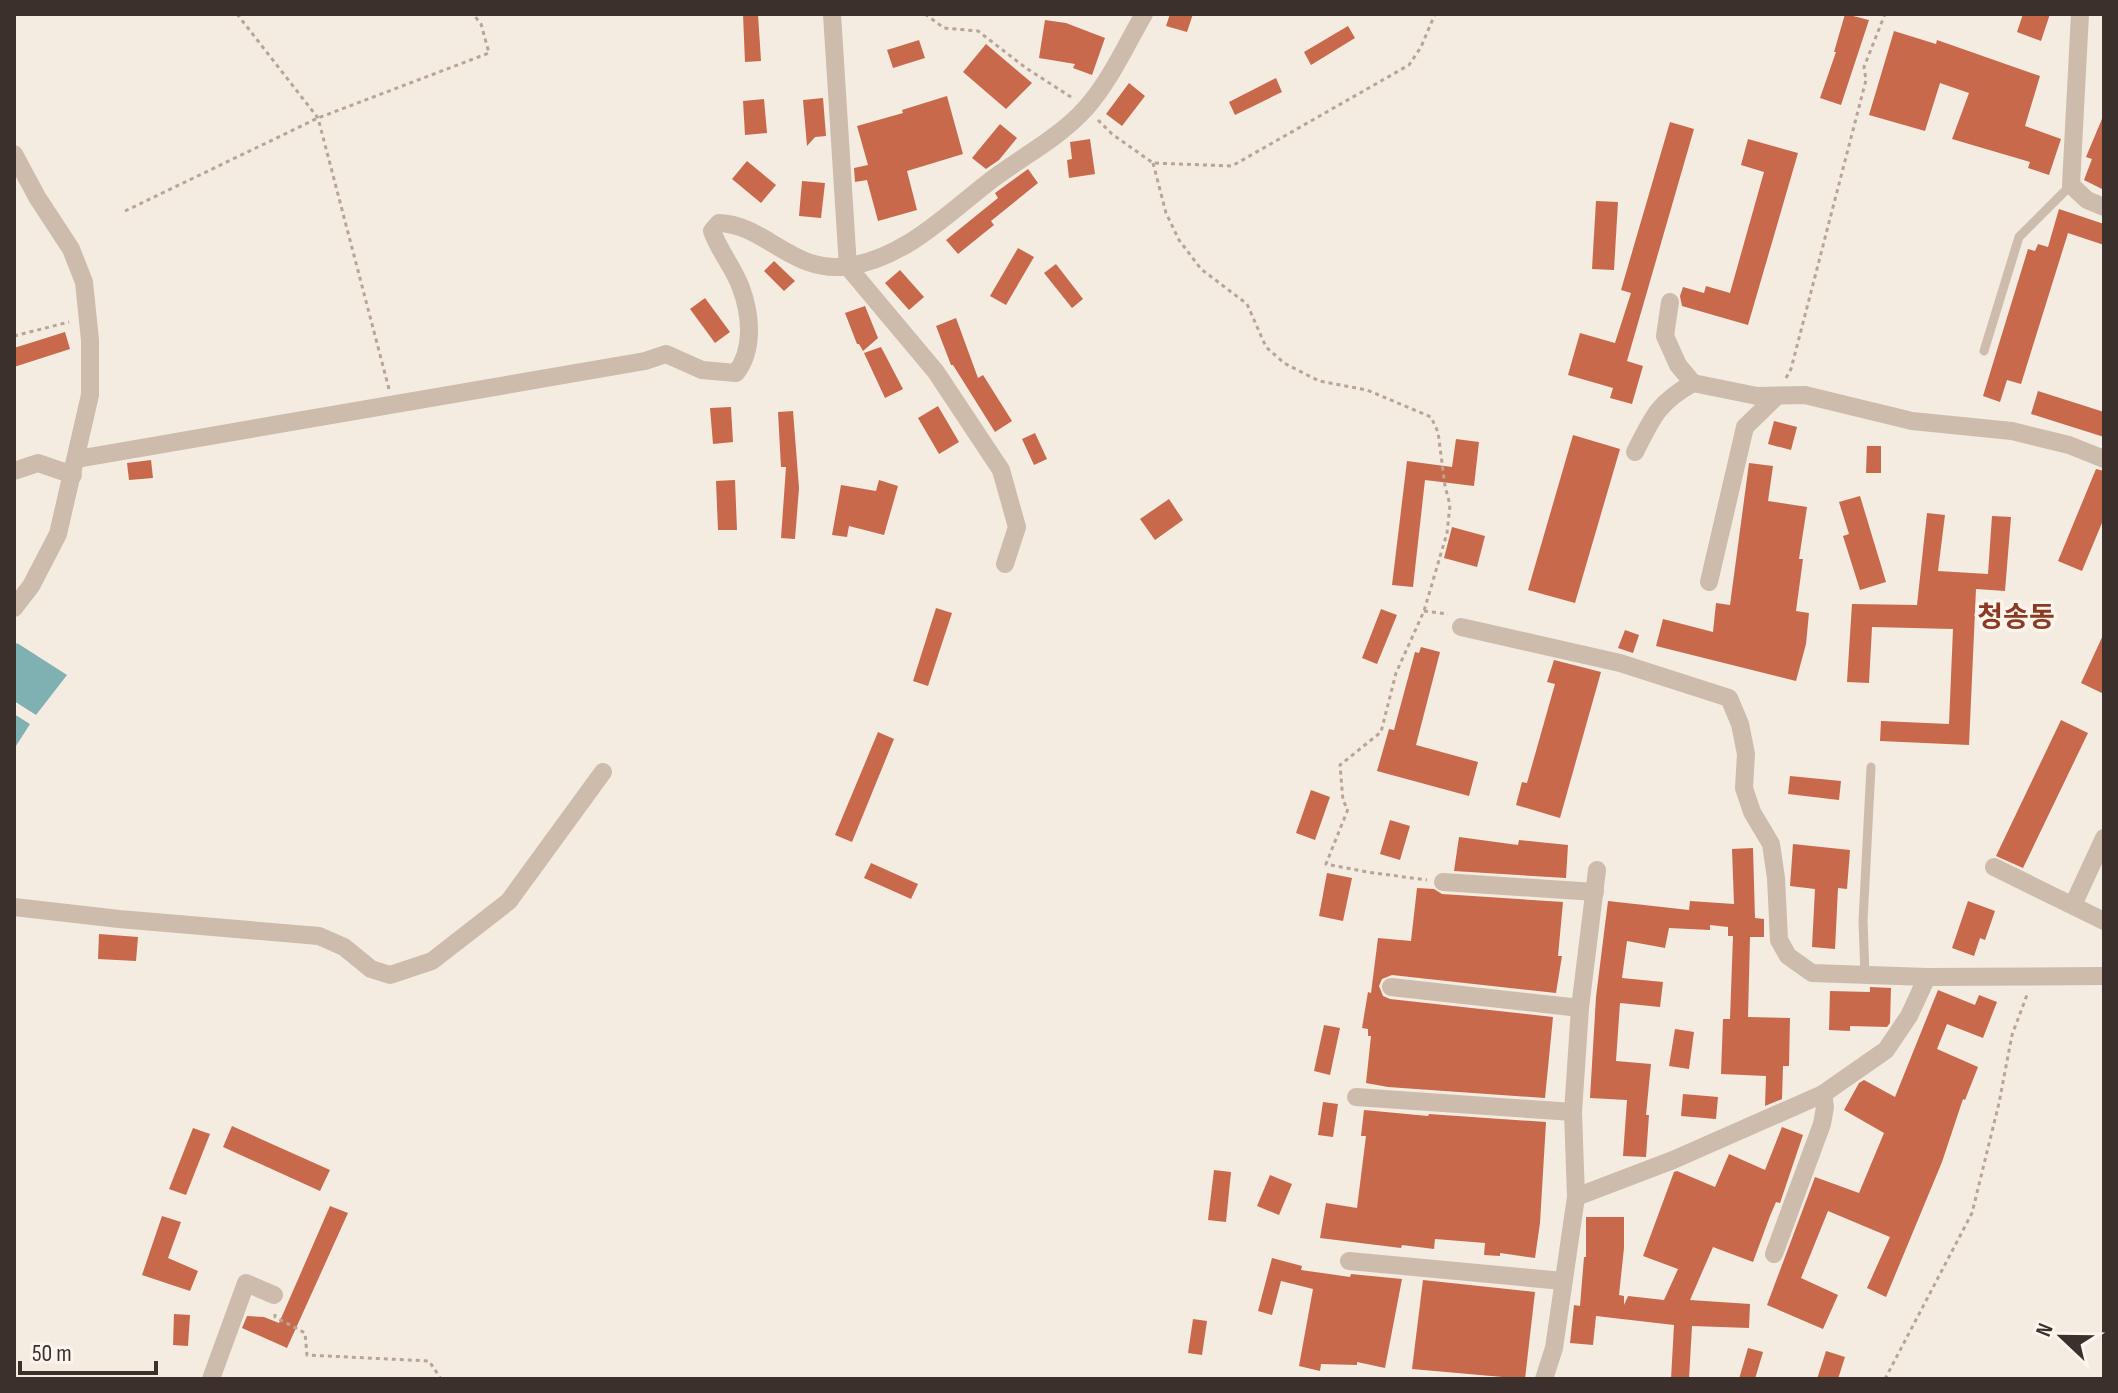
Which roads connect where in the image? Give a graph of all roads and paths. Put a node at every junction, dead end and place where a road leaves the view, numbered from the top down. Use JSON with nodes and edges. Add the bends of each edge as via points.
{"nodes":[{"id":1,"x":237,"y":14,"type":"edge"},
{"id":2,"x":473,"y":14,"type":"edge"},
{"id":3,"x":832,"y":14,"type":"edge"},
{"id":4,"x":925,"y":14,"type":"edge"},
{"id":5,"x":1144,"y":14,"type":"edge"},
{"id":6,"x":1435,"y":14,"type":"edge"},
{"id":7,"x":1885,"y":14,"type":"edge"},
{"id":8,"x":2080,"y":14,"type":"edge"},
{"id":9,"x":1086,"y":107,"type":"junction"},
{"id":10,"x":318,"y":118,"type":"junction"},
{"id":11,"x":14,"y":154,"type":"edge"},
{"id":12,"x":1153,"y":163,"type":"junction"},
{"id":13,"x":2071,"y":185,"type":"junction"},
{"id":14,"x":2104,"y":207,"type":"edge"},
{"id":15,"x":125,"y":211,"type":"dead end"},
{"id":16,"x":848,"y":267,"type":"junction"},
{"id":17,"x":1670,"y":302,"type":"dead end"},
{"id":18,"x":88,"y":318,"type":"junction"},
{"id":19,"x":14,"y":336,"type":"edge"},
{"id":20,"x":1984,"y":351,"type":"dead end"},
{"id":21,"x":1693,"y":383,"type":"junction"},
{"id":22,"x":1777,"y":396,"type":"junction"},
{"id":23,"x":393,"y":404,"type":"junction"},
{"id":24,"x":1635,"y":452,"type":"dead end"},
{"id":25,"x":2104,"y":459,"type":"edge"},
{"id":26,"x":75,"y":467,"type":"junction"},
{"id":27,"x":14,"y":471,"type":"edge"},
{"id":28,"x":1005,"y":564,"type":"dead end"},
{"id":29,"x":1709,"y":582,"type":"dead end"},
{"id":30,"x":14,"y":608,"type":"edge"},
{"id":31,"x":1461,"y":627,"type":"dead end"},
{"id":32,"x":1871,"y":767,"type":"dead end"},
{"id":33,"x":603,"y":772,"type":"dead end"},
{"id":34,"x":2104,"y":838,"type":"edge"},
{"id":35,"x":1994,"y":867,"type":"dead end"},
{"id":36,"x":1597,"y":870,"type":"dead end"},
{"id":37,"x":1443,"y":882,"type":"joint"},
{"id":38,"x":1595,"y":892,"type":"junction"},
{"id":39,"x":2073,"y":905,"type":"junction"},
{"id":40,"x":14,"y":907,"type":"edge"},
{"id":41,"x":2104,"y":921,"type":"edge"},
{"id":42,"x":1865,"y":975,"type":"junction"},
{"id":43,"x":2104,"y":976,"type":"edge"},
{"id":44,"x":1927,"y":977,"type":"junction"},
{"id":45,"x":2034,"y":977,"type":"junction"},
{"id":46,"x":1391,"y":987,"type":"dead end"},
{"id":47,"x":1580,"y":1008,"type":"junction"},
{"id":48,"x":1823,"y":1094,"type":"junction"},
{"id":49,"x":1356,"y":1097,"type":"dead end"},
{"id":50,"x":1573,"y":1112,"type":"junction"},
{"id":51,"x":1576,"y":1197,"type":"junction"},
{"id":52,"x":1774,"y":1254,"type":"dead end"},
{"id":53,"x":1349,"y":1261,"type":"dead end"},
{"id":54,"x":1563,"y":1281,"type":"junction"},
{"id":55,"x":274,"y":1295,"type":"joint"},
{"id":56,"x":211,"y":1379,"type":"edge"},
{"id":57,"x":441,"y":1379,"type":"edge"},
{"id":58,"x":1544,"y":1379,"type":"edge"},
{"id":59,"x":1885,"y":1379,"type":"edge"}],
"edges":[{"from":1,"to":10,"type":"path"},
{"from":2,"to":10,"type":"path","via":[[489,53]]},
{"from":3,"to":16,"type":"street"},
{"from":4,"to":9,"type":"path","via":[[944,28],[978,31]]},
{"from":5,"to":9,"type":"street"},
{"from":6,"to":12,"type":"path","via":[[1409,65],[1232,166]]},
{"from":7,"to":22,"type":"path","via":[[1864,67],[1866,80],[1791,369]]},
{"from":8,"to":13,"type":"street"},
{"from":9,"to":12,"type":"path","via":[[1112,134]]},
{"from":9,"to":16,"type":"street","via":[[1038,150],[906,244]]},
{"from":10,"to":15,"type":"path"},
{"from":10,"to":23,"type":"path"},
{"from":11,"to":18,"type":"street","via":[[71,249],[84,282]]},
{"from":12,"to":37,"type":"path","via":[[1179,240],[1201,269],[1247,304],[1266,347],[1319,381],[1367,390],[1431,417],[1438,432],[1450,505],[1447,533],[1424,611],[1396,673],[1381,732],[1340,765],[1348,809],[1326,864]]},
{"from":13,"to":14,"type":"street"},
{"from":13,"to":20,"type":"lane","via":[[2019,237]]},
{"from":16,"to":23,"type":"street","via":[[812,265],[754,233],[719,223],[712,231],[741,287],[750,328],[745,362],[736,373],[702,370],[666,354]]},
{"from":16,"to":28,"type":"street","via":[[936,372],[1001,470],[1017,527]]},
{"from":17,"to":21,"type":"street","via":[[1665,336]]},
{"from":18,"to":19,"type":"path"},
{"from":18,"to":26,"type":"street","via":[[90,395]]},
{"from":21,"to":22,"type":"street","via":[[1743,395]]},
{"from":21,"to":24,"type":"street","via":[[1670,396],[1654,415]]},
{"from":22,"to":25,"type":"street","via":[[1805,395],[1912,421],[2012,431]]},
{"from":22,"to":29,"type":"street","via":[[1745,427]]},
{"from":23,"to":26,"type":"street"},
{"from":26,"to":27,"type":"street","via":[[38,463]]},
{"from":26,"to":30,"type":"street","via":[[58,534]]},
{"from":31,"to":42,"type":"street","via":[[1620,663],[1729,698],[1746,754],[1744,788],[1771,844],[1779,940],[1788,956],[1812,973]]},
{"from":32,"to":42,"type":"lane"},
{"from":33,"to":40,"type":"street","via":[[509,901],[432,961],[390,975],[319,936]]},
{"from":34,"to":39,"type":"street"},
{"from":35,"to":39,"type":"street"},
{"from":36,"to":38,"type":"street"},
{"from":37,"to":38,"type":"street"},
{"from":38,"to":47,"type":"street"},
{"from":39,"to":41,"type":"street"},
{"from":42,"to":44,"type":"street"},
{"from":43,"to":45,"type":"street"},
{"from":44,"to":45,"type":"street"},
{"from":44,"to":48,"type":"street","via":[[1886,1050]]},
{"from":45,"to":59,"type":"path","via":[[2012,1035],[1972,1213]]},
{"from":46,"to":47,"type":"street"},
{"from":47,"to":50,"type":"street"},
{"from":48,"to":51,"type":"street"},
{"from":48,"to":52,"type":"street","via":[[1822,1124]]},
{"from":49,"to":50,"type":"street"},
{"from":50,"to":51,"type":"street"},
{"from":51,"to":54,"type":"street"},
{"from":53,"to":54,"type":"street"},
{"from":54,"to":58,"type":"street"},
{"from":55,"to":56,"type":"street","via":[[246,1283]]},
{"from":55,"to":57,"type":"path","via":[[275,1317],[305,1333],[307,1355],[429,1361]]}]}
